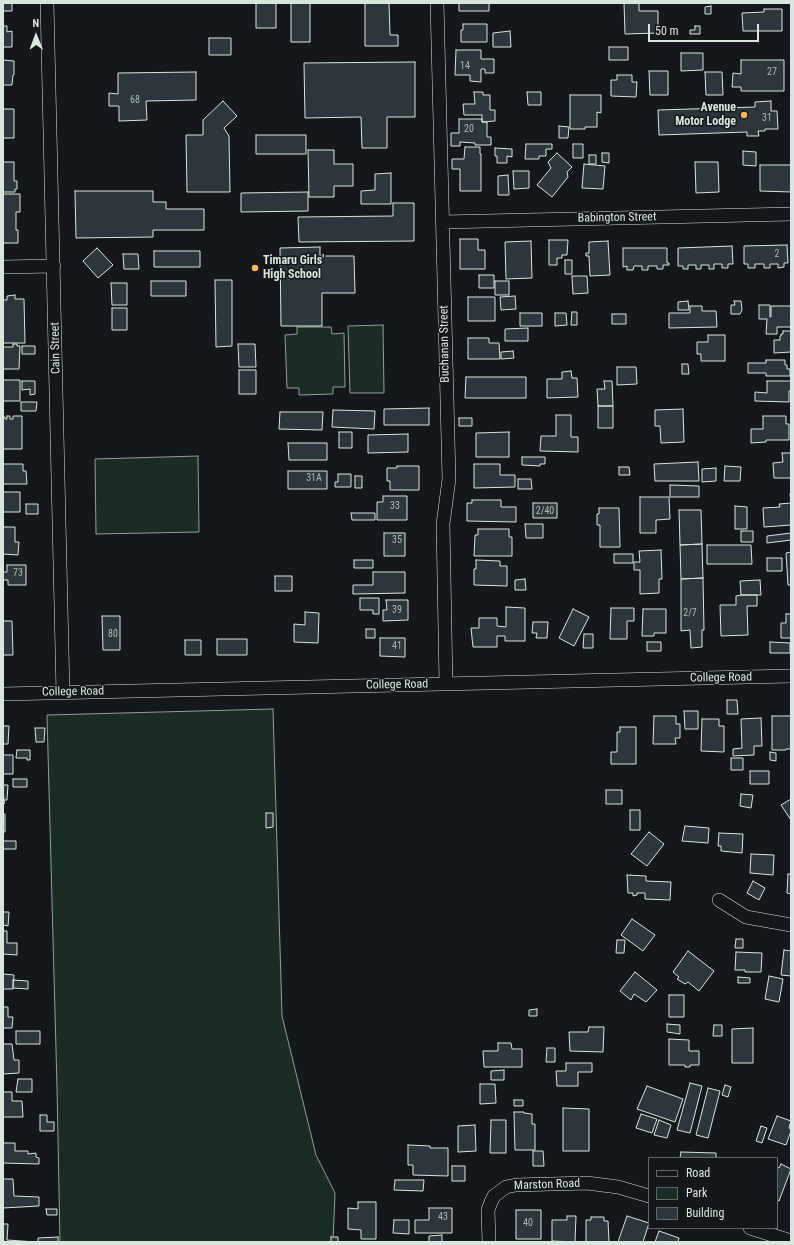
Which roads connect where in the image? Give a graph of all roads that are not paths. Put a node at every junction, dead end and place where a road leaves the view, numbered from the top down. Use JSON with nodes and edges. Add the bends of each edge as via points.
{"nodes":[{"id":1,"x":47,"y":3,"type":"edge"},
{"id":2,"x":437,"y":3,"type":"edge"},
{"id":3,"x":791,"y":214,"type":"edge"},
{"id":4,"x":443,"y":222,"type":"junction"},
{"id":5,"x":54,"y":266,"type":"junction"},
{"id":6,"x":3,"y":268,"type":"edge"},
{"id":7,"x":791,"y":676,"type":"edge"},
{"id":8,"x":446,"y":684,"type":"junction"},
{"id":9,"x":63,"y":693,"type":"junction"},
{"id":10,"x":3,"y":694,"type":"edge"},
{"id":11,"x":719,"y":900,"type":"dead end"},
{"id":12,"x":791,"y":925,"type":"edge"},
{"id":13,"x":648,"y":1196,"type":"edge"},
{"id":14,"x":753,"y":1229,"type":"edge"},
{"id":15,"x":791,"y":1241,"type":"edge"},
{"id":16,"x":489,"y":1242,"type":"edge"}],
"edges":[{"from":1,"to":5,"type":"street","name":"Cain Street"},
{"from":2,"to":4,"type":"street","name":"Buchanan Street"},
{"from":3,"to":4,"type":"street","name":"Babington Street"},
{"from":4,"to":8,"type":"street","name":"Buchanan Street","via":[[449,479],[443,524]]},
{"from":5,"to":6,"type":"street"},
{"from":5,"to":9,"type":"street","name":"Cain Street"},
{"from":7,"to":8,"type":"street","name":"College Road"},
{"from":8,"to":9,"type":"street","name":"College Road"},
{"from":9,"to":10,"type":"street","name":"College Road"},
{"from":11,"to":12,"type":"street","via":[[746,917]]},
{"from":13,"to":16,"type":"street","name":"Marston Road","via":[[618,1187],[587,1183],[506,1187],[494,1196],[488,1210]]},
{"from":14,"to":15,"type":"street"}]}
